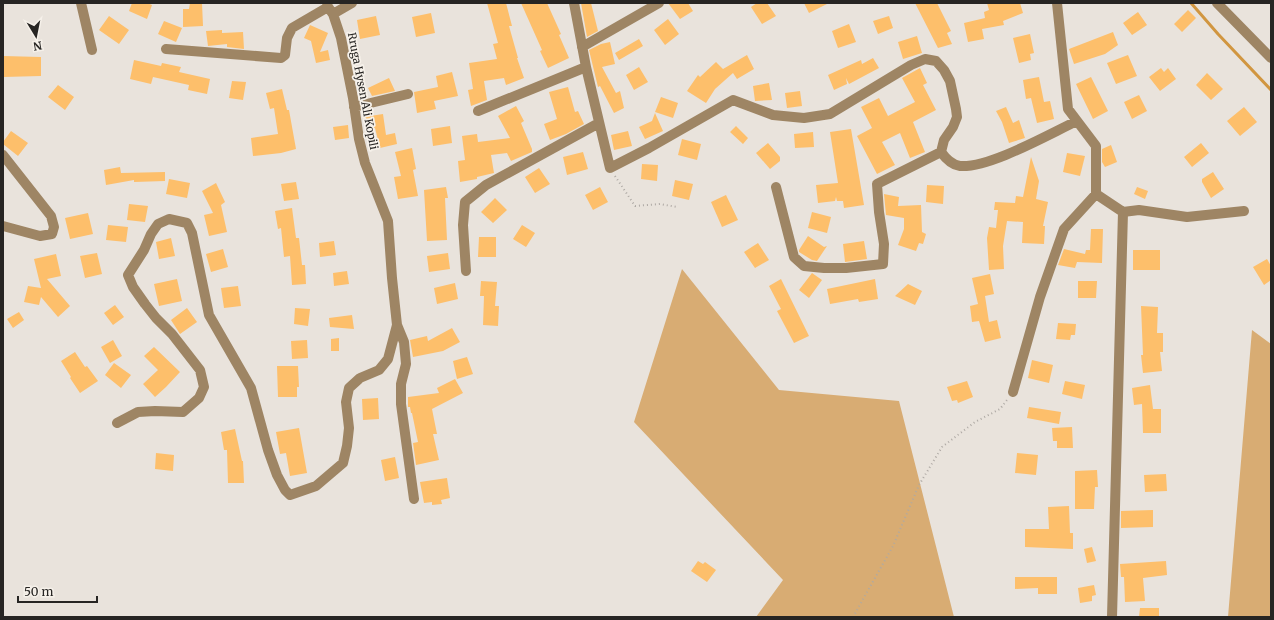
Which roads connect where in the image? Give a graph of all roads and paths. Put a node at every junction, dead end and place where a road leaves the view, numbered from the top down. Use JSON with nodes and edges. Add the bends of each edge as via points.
{"nodes":[{"id":1,"x":80,"y":3,"type":"edge"},
{"id":2,"x":352,"y":3,"type":"edge"},
{"id":3,"x":574,"y":3,"type":"edge"},
{"id":4,"x":659,"y":3,"type":"edge"},
{"id":5,"x":1057,"y":3,"type":"edge"},
{"id":6,"x":1217,"y":3,"type":"edge"},
{"id":7,"x":329,"y":8,"type":"edge"},
{"id":8,"x":582,"y":47,"type":"junction"},
{"id":9,"x":166,"y":49,"type":"dead end"},
{"id":10,"x":92,"y":50,"type":"dead end"},
{"id":11,"x":1271,"y":58,"type":"edge"},
{"id":12,"x":586,"y":67,"type":"junction"},
{"id":13,"x":408,"y":94,"type":"dead end"},
{"id":14,"x":354,"y":107,"type":"junction"},
{"id":15,"x":478,"y":111,"type":"dead end"},
{"id":16,"x":1077,"y":121,"type":"junction"},
{"id":17,"x":599,"y":123,"type":"junction"},
{"id":18,"x":941,"y":152,"type":"junction"},
{"id":19,"x":3,"y":155,"type":"edge"},
{"id":20,"x":610,"y":168,"type":"junction"},
{"id":21,"x":776,"y":188,"type":"dead end"},
{"id":22,"x":1096,"y":194,"type":"junction"},
{"id":23,"x":677,"y":207,"type":"dead end"},
{"id":24,"x":1244,"y":211,"type":"dead end"},
{"id":25,"x":1123,"y":212,"type":"junction"},
{"id":26,"x":3,"y":226,"type":"edge"},
{"id":27,"x":466,"y":271,"type":"dead end"},
{"id":28,"x":397,"y":325,"type":"junction"},
{"id":29,"x":1013,"y":392,"type":"joint"},
{"id":30,"x":117,"y":423,"type":"dead end"},
{"id":31,"x":414,"y":498,"type":"dead end"},
{"id":32,"x":853,"y":617,"type":"edge"},
{"id":33,"x":1112,"y":617,"type":"edge"}],
"edges":[{"from":1,"to":10,"type":"street"},
{"from":2,"to":7,"type":"street"},
{"from":3,"to":8,"type":"street"},
{"from":4,"to":8,"type":"street"},
{"from":5,"to":16,"type":"street","via":[[1068,108]]},
{"from":6,"to":11,"type":"street"},
{"from":7,"to":9,"type":"street","via":[[292,28],[287,38],[285,55],[281,58]]},
{"from":7,"to":14,"type":"street","name":"Rruga Hysen Ali Kopili","via":[[341,38]]},
{"from":8,"to":12,"type":"street"},
{"from":12,"to":15,"type":"street"},
{"from":12,"to":17,"type":"street"},
{"from":13,"to":14,"type":"street"},
{"from":14,"to":28,"type":"street","name":"Rruga Hysen Ali Kopili","via":[[365,163],[388,221]]},
{"from":16,"to":18,"type":"street","via":[[1008,154],[973,166],[959,166],[947,161]]},
{"from":16,"to":22,"type":"street","via":[[1096,146]]},
{"from":17,"to":20,"type":"street"},
{"from":17,"to":27,"type":"street","via":[[486,185],[465,202],[463,225]]},
{"from":18,"to":20,"type":"street","via":[[944,140],[957,117],[956,109],[950,82],[944,70],[936,61],[925,59],[830,114],[804,118],[773,115],[732,100]]},
{"from":18,"to":21,"type":"street","via":[[877,184],[884,244],[883,264],[846,268],[804,266],[794,257]]},
{"from":19,"to":26,"type":"street","via":[[51,216],[54,227],[52,234],[40,236]]},
{"from":20,"to":23,"type":"path","via":[[635,206],[660,204]]},
{"from":22,"to":25,"type":"street"},
{"from":22,"to":29,"type":"street","via":[[1064,229],[1040,297]]},
{"from":24,"to":25,"type":"street","via":[[1187,217],[1139,210]]},
{"from":25,"to":33,"type":"street"},
{"from":28,"to":30,"type":"street","via":[[388,359],[379,370],[360,378],[349,388],[346,402],[349,428],[343,463],[316,486],[290,495],[270,456],[251,388],[209,315],[192,233],[187,223],[169,219],[158,224],[128,274],[144,304],[200,370],[204,387],[199,398],[183,412],[138,412]]},
{"from":28,"to":31,"type":"street","via":[[404,342],[406,364],[401,384],[401,404]]},
{"from":29,"to":32,"type":"path","via":[[1000,409],[975,422],[942,447],[919,486],[892,546]]}]}
